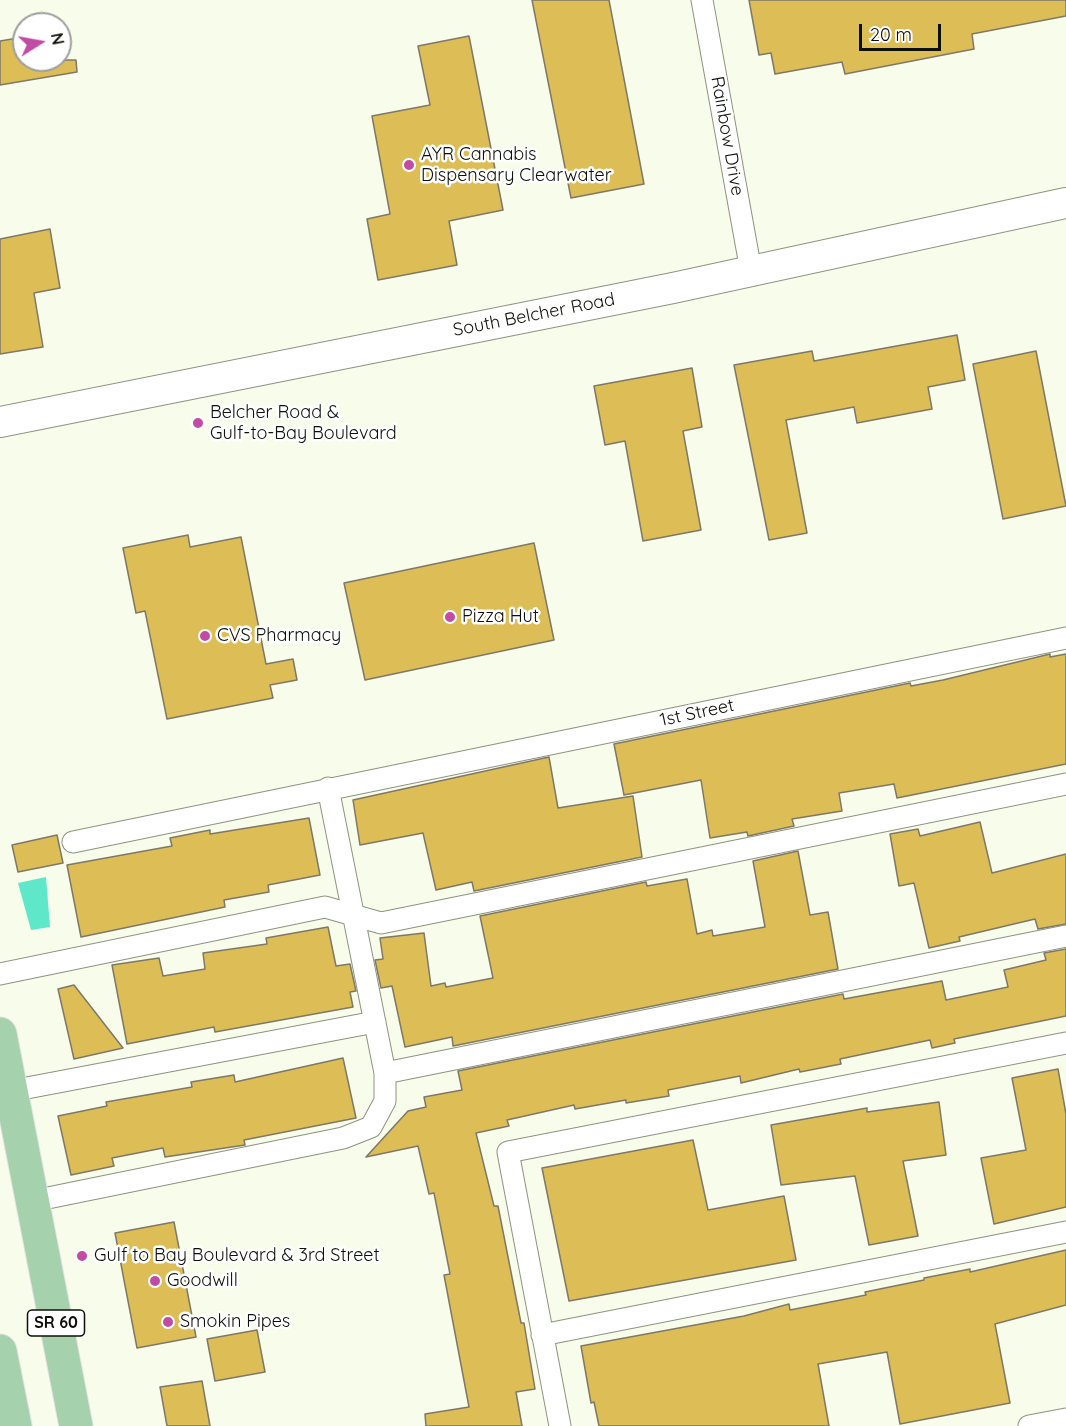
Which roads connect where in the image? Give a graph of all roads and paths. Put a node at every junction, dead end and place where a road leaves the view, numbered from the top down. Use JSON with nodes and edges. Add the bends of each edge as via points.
{"nodes":[{"id":1,"x":702,"y":0,"type":"edge"},
{"id":2,"x":1066,"y":203,"type":"edge"},
{"id":3,"x":751,"y":272,"type":"junction"},
{"id":4,"x":0,"y":422,"type":"edge"},
{"id":5,"x":1066,"y":638,"type":"edge"},
{"id":6,"x":1066,"y":784,"type":"edge"},
{"id":7,"x":327,"y":788,"type":"junction"},
{"id":8,"x":73,"y":842,"type":"dead end"},
{"id":9,"x":352,"y":915,"type":"junction"},
{"id":10,"x":1066,"y":936,"type":"edge"},
{"id":11,"x":0,"y":974,"type":"edge"},
{"id":12,"x":375,"y":1022,"type":"junction"},
{"id":13,"x":0,"y":1034,"type":"edge"},
{"id":14,"x":1066,"y":1043,"type":"edge"},
{"id":15,"x":385,"y":1073,"type":"junction"},
{"id":16,"x":11,"y":1091,"type":"junction"},
{"id":17,"x":33,"y":1201,"type":"junction"},
{"id":18,"x":1066,"y":1232,"type":"edge"},
{"id":19,"x":542,"y":1335,"type":"junction"},
{"id":20,"x":0,"y":1351,"type":"edge"},
{"id":21,"x":1066,"y":1419,"type":"edge"},
{"id":22,"x":15,"y":1426,"type":"edge"},
{"id":23,"x":76,"y":1426,"type":"edge"},
{"id":24,"x":560,"y":1426,"type":"edge"},
{"id":25,"x":1029,"y":1426,"type":"edge"}],
"edges":[{"from":1,"to":3,"type":"street","name":"Rainbow Drive"},
{"from":2,"to":3,"type":"main road","name":"South Belcher Road"},
{"from":3,"to":4,"type":"main road","name":"South Belcher Road"},
{"from":5,"to":7,"type":"street","name":"1st Street"},
{"from":6,"to":9,"type":"street","via":[[381,923]]},
{"from":7,"to":8,"type":"street","name":"1st Street"},
{"from":7,"to":9,"type":"street"},
{"from":9,"to":11,"type":"street","via":[[326,907]]},
{"from":9,"to":12,"type":"street"},
{"from":10,"to":15,"type":"street"},
{"from":12,"to":15,"type":"street"},
{"from":12,"to":16,"type":"street"},
{"from":13,"to":16,"type":"main road","number":"SR 60"},
{"from":14,"to":19,"type":"street","via":[[508,1152]]},
{"from":15,"to":17,"type":"street","via":[[385,1101],[371,1127],[343,1138]]},
{"from":16,"to":17,"type":"main road","number":"SR 60"},
{"from":17,"to":23,"type":"main road","number":"SR 60"},
{"from":18,"to":19,"type":"street"},
{"from":19,"to":24,"type":"street"},
{"from":20,"to":22,"type":"main road"},
{"from":21,"to":25,"type":"street"}]}
